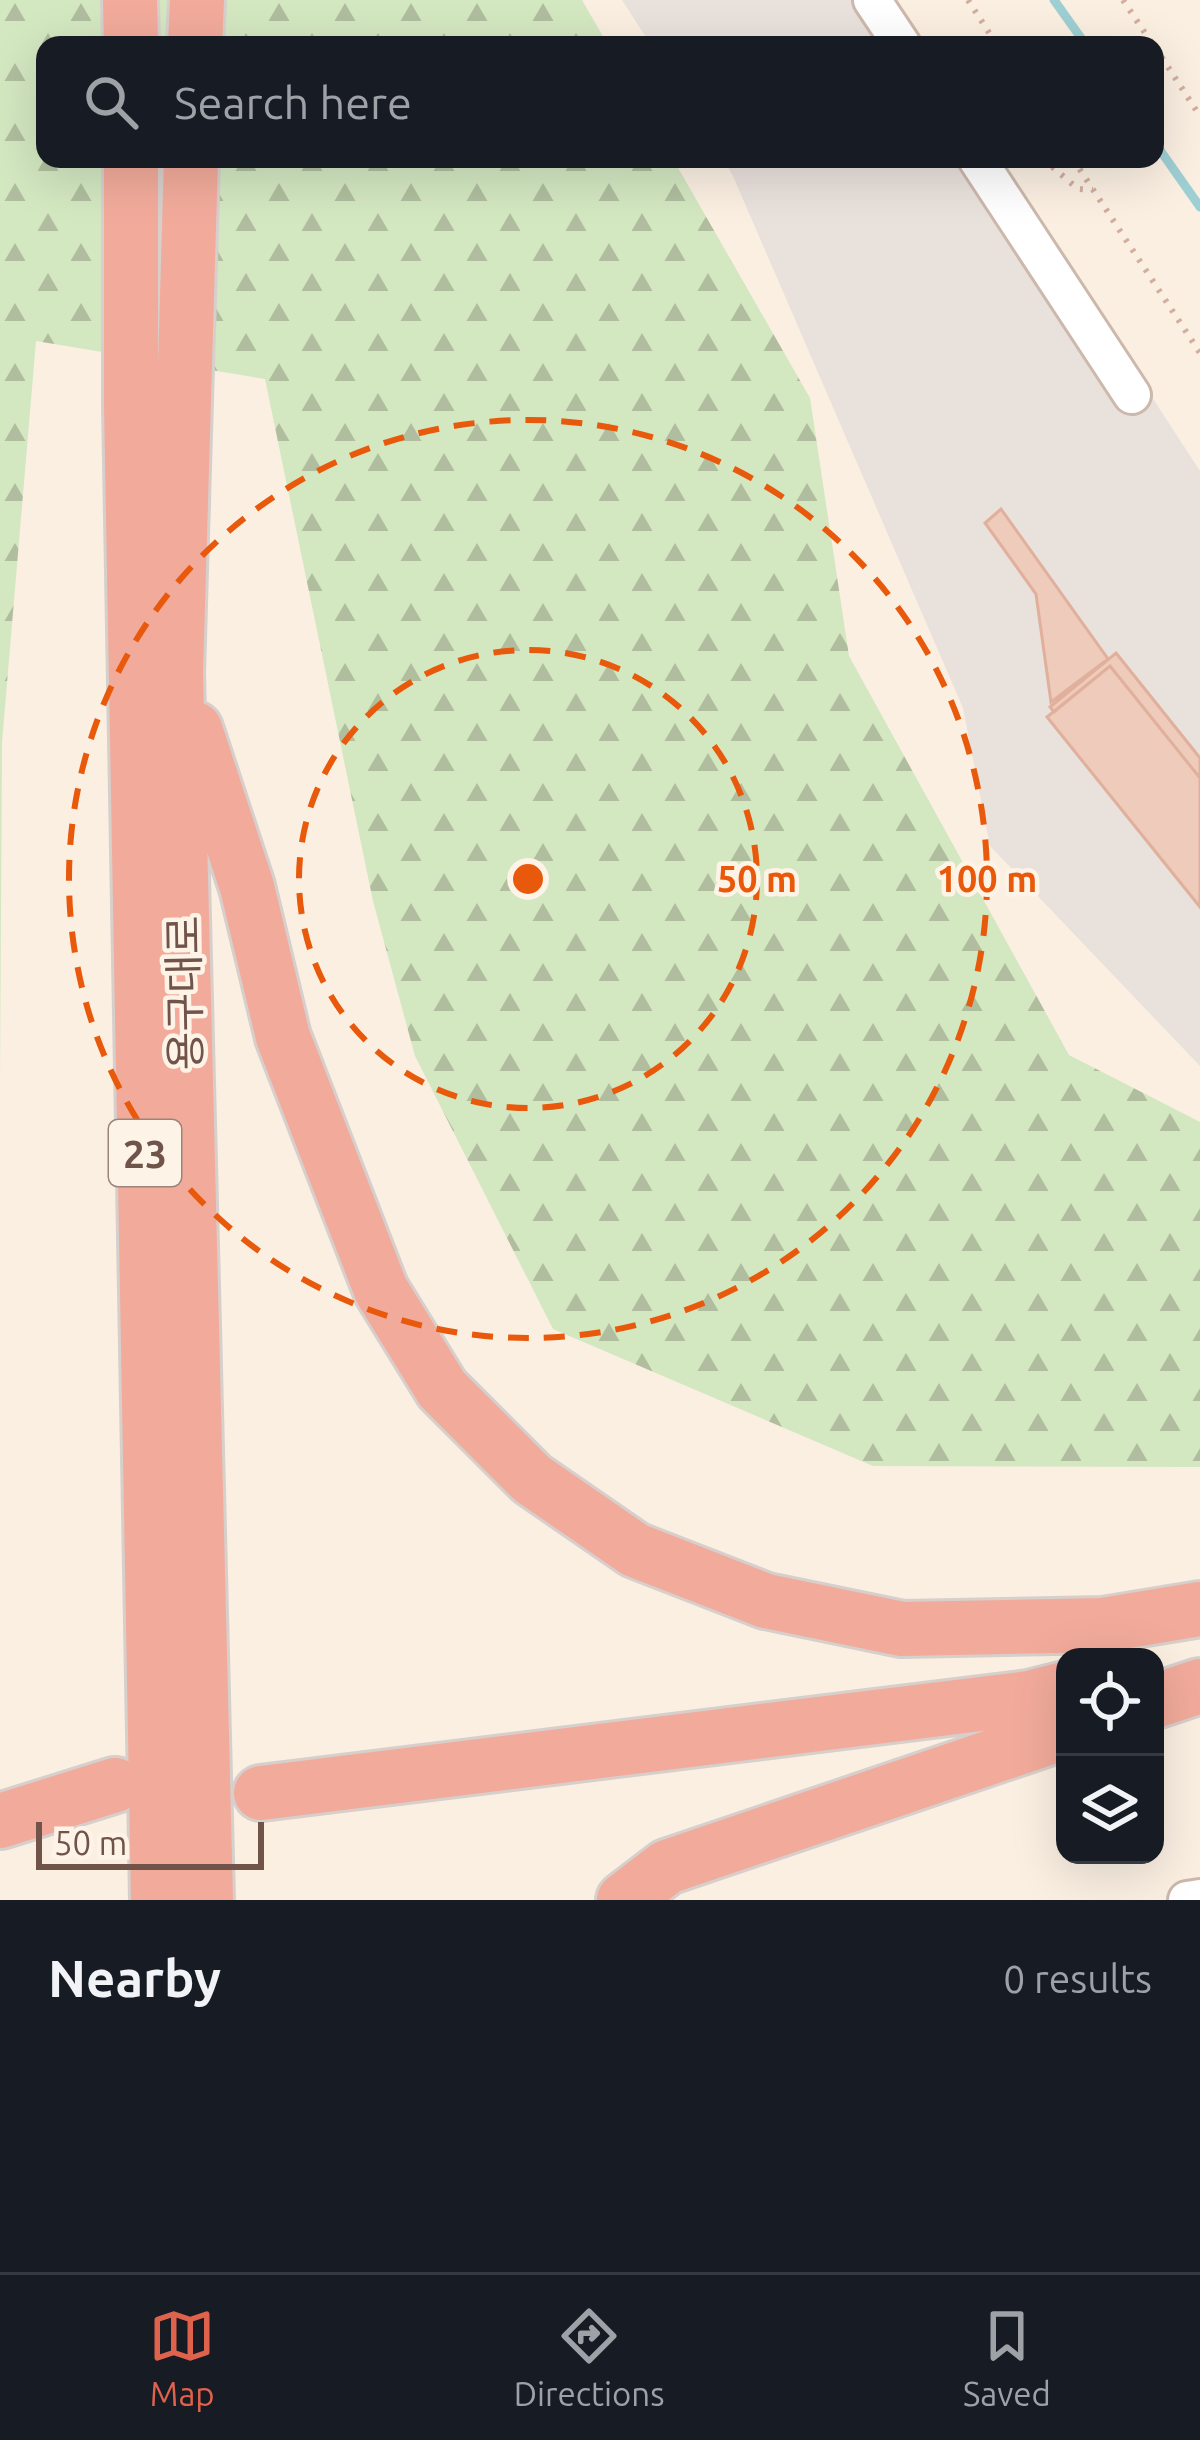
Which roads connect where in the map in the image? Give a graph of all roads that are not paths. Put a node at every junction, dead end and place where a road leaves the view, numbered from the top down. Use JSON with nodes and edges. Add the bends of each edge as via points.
{"nodes":[{"id":1,"x":130,"y":0,"type":"edge"},
{"id":2,"x":197,"y":0,"type":"edge"},
{"id":3,"x":872,"y":0,"type":"edge"},
{"id":4,"x":130,"y":36,"type":"edge"},
{"id":5,"x":195,"y":36,"type":"edge"},
{"id":6,"x":896,"y":36,"type":"edge"},
{"id":7,"x":131,"y":168,"type":"edge"},
{"id":8,"x":191,"y":168,"type":"edge"},
{"id":9,"x":983,"y":168,"type":"edge"},
{"id":10,"x":1132,"y":394,"type":"dead end"},
{"id":11,"x":176,"y":674,"type":"junction"},
{"id":12,"x":1200,"y":1610,"type":"edge"},
{"id":13,"x":1200,"y":1635,"type":"edge"},
{"id":14,"x":1147,"y":1648,"type":"edge"},
{"id":15,"x":1200,"y":1655,"type":"edge"},
{"id":16,"x":1164,"y":1665,"type":"edge"},
{"id":17,"x":1056,"y":1668,"type":"edge"},
{"id":18,"x":1200,"y":1687,"type":"edge"},
{"id":19,"x":1056,"y":1691,"type":"edge"},
{"id":20,"x":1164,"y":1698,"type":"edge"},
{"id":21,"x":1056,"y":1735,"type":"edge"},
{"id":22,"x":0,"y":1821,"type":"edge"},
{"id":23,"x":0,"y":1847,"type":"edge"},
{"id":24,"x":1200,"y":1898,"type":"edge"},
{"id":25,"x":158,"y":1900,"type":"edge"},
{"id":26,"x":206,"y":1900,"type":"edge"},
{"id":27,"x":624,"y":1900,"type":"edge"},
{"id":28,"x":1187,"y":1900,"type":"edge"}],
"edges":[{"from":1,"to":4,"type":"highway"},
{"from":2,"to":5,"type":"highway"},
{"from":3,"to":6,"type":"street"},
{"from":7,"to":25,"type":"highway","name":"용구대로","number":"23"},
{"from":8,"to":11,"type":"highway","name":"용구대로","number":"23"},
{"from":9,"to":10,"type":"street"},
{"from":11,"to":12,"type":"highway","via":[[247,886],[283,1037],[381,1290],[442,1389],[532,1479],[635,1550],[766,1600],[902,1629],[1103,1624]]},
{"from":11,"to":26,"type":"highway","name":"용구대로","number":"23"},
{"from":13,"to":14,"type":"highway"},
{"from":15,"to":16,"type":"highway"},
{"from":17,"to":19,"type":"highway","via":[[866,1704],[264,1783],[791,1729]]},
{"from":18,"to":20,"type":"highway"},
{"from":21,"to":27,"type":"highway","via":[[667,1867]]},
{"from":22,"to":23,"type":"highway","via":[[114,1797]]},
{"from":24,"to":28,"type":"street"}]}
